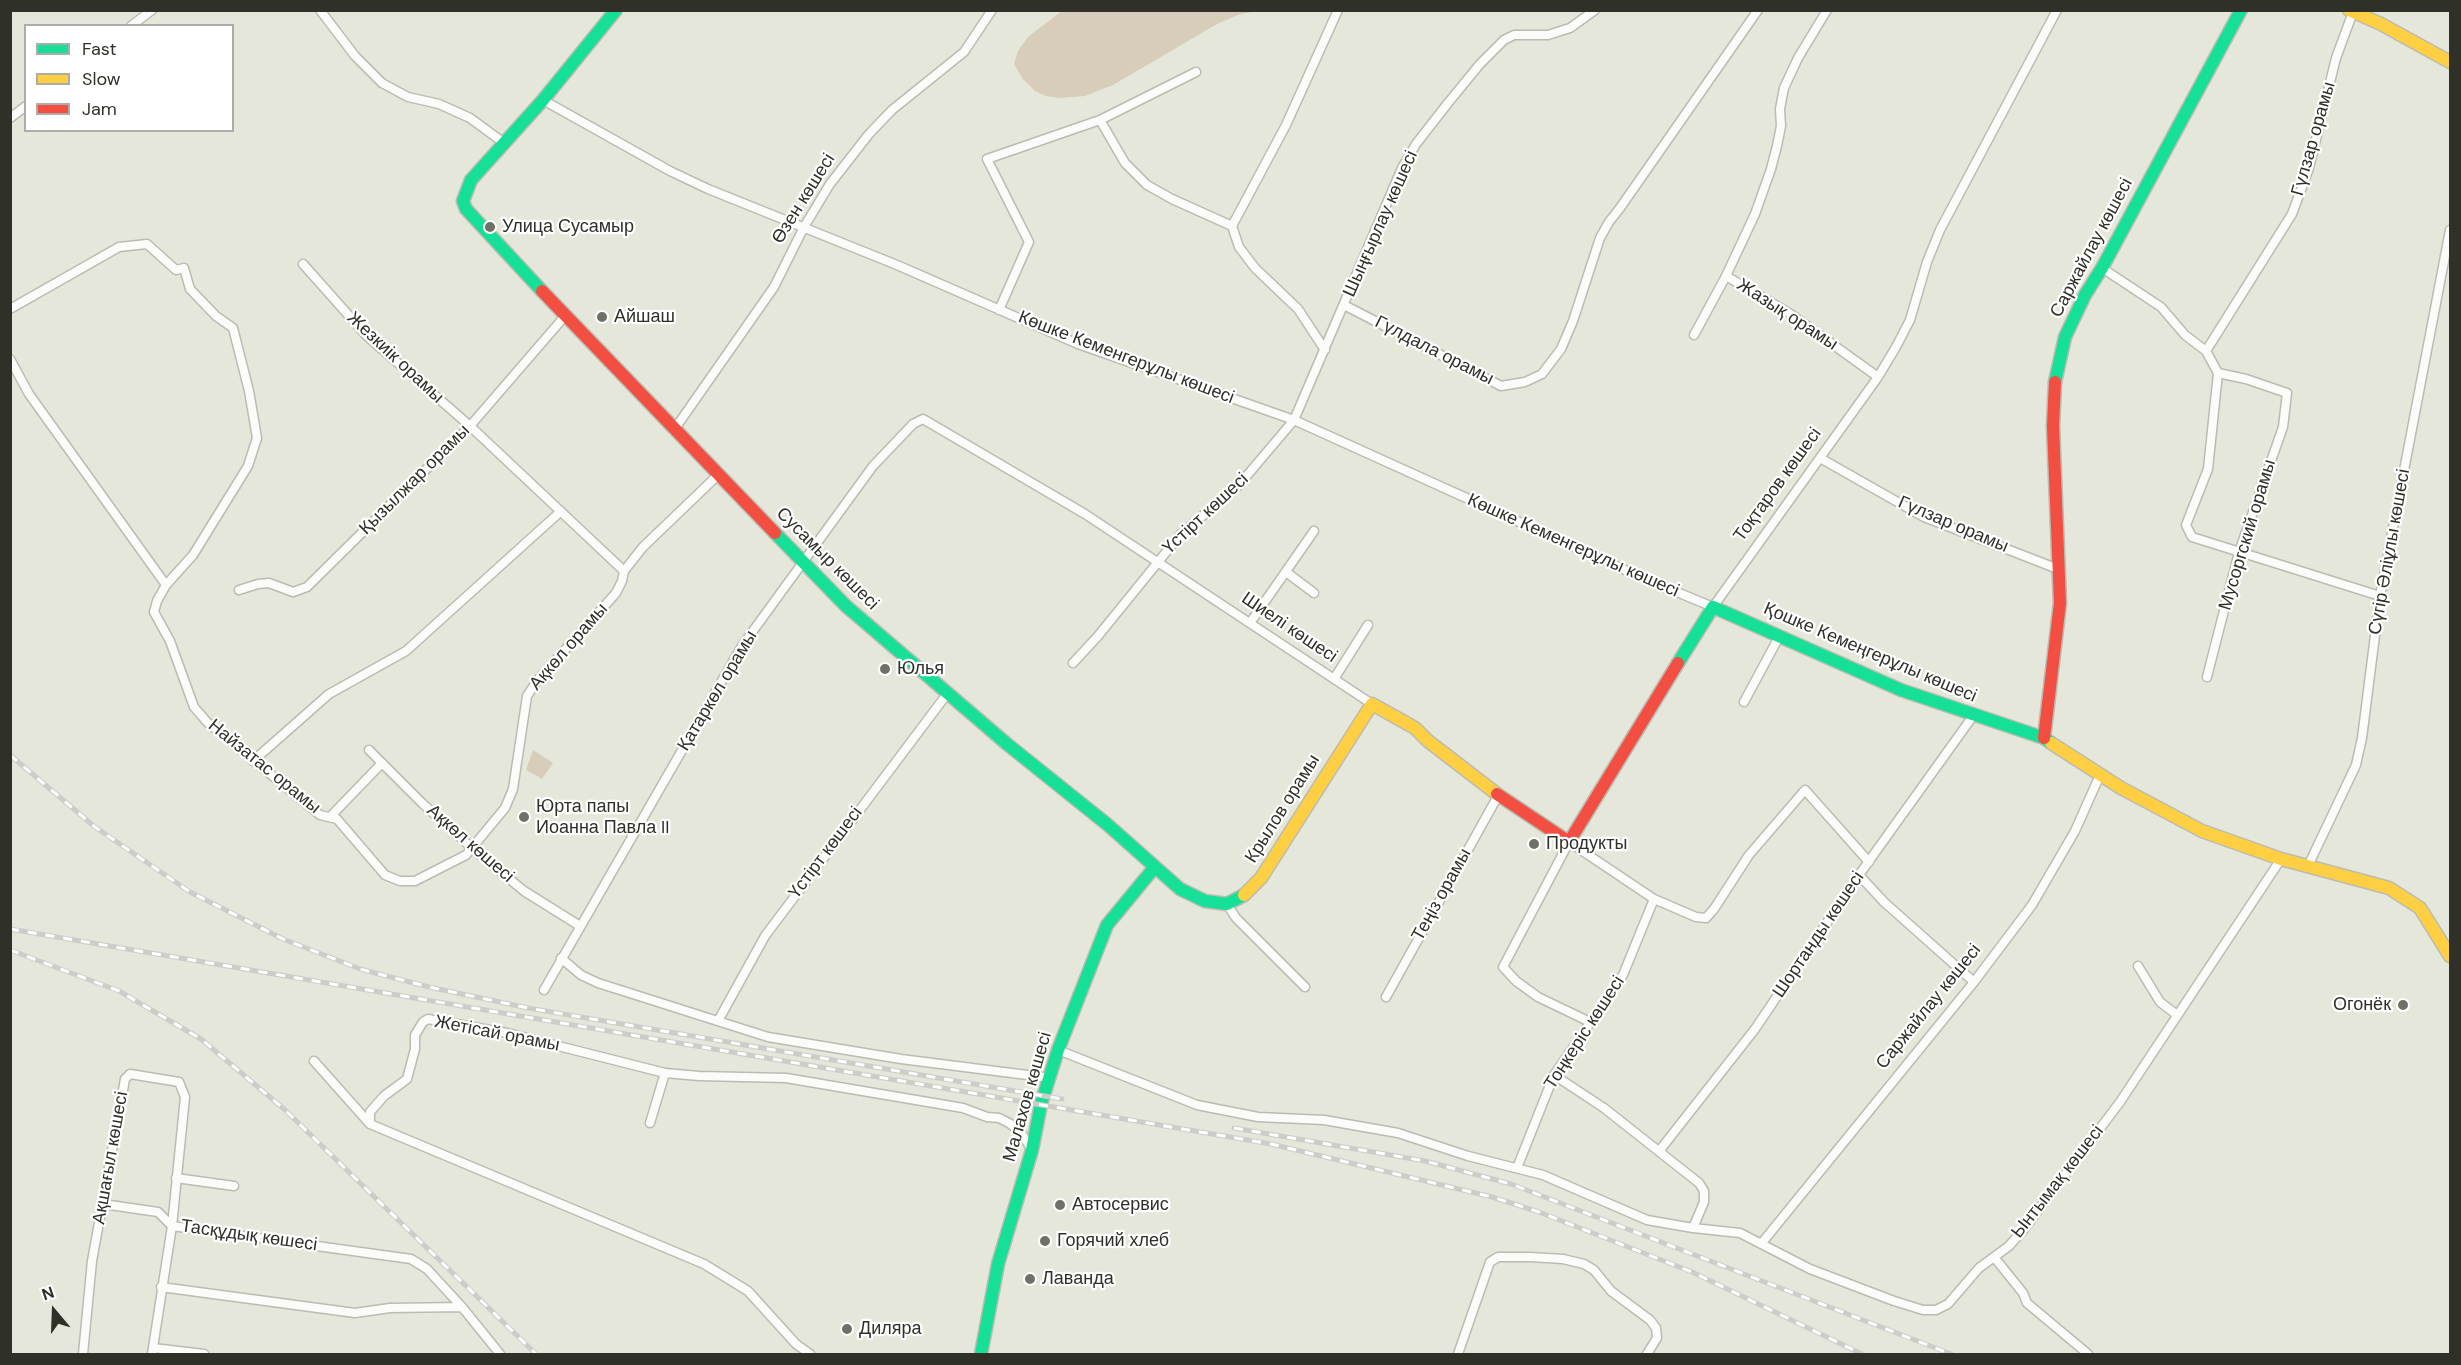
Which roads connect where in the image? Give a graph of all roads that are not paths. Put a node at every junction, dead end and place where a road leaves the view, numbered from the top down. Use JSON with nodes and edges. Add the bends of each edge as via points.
{"nodes":[{"id":1,"x":152,"y":10,"type":"edge"},
{"id":2,"x":320,"y":10,"type":"edge"},
{"id":3,"x":616,"y":10,"type":"edge"},
{"id":4,"x":992,"y":10,"type":"edge"},
{"id":5,"x":1338,"y":10,"type":"edge"},
{"id":6,"x":1595,"y":10,"type":"edge"},
{"id":7,"x":1758,"y":10,"type":"edge"},
{"id":8,"x":1827,"y":10,"type":"edge"},
{"id":9,"x":2057,"y":10,"type":"edge"},
{"id":10,"x":2241,"y":10,"type":"edge"},
{"id":11,"x":2351,"y":11,"type":"edge"},
{"id":12,"x":134,"y":24,"type":"edge"},
{"id":13,"x":2451,"y":62,"type":"edge"},
{"id":14,"x":1196,"y":72,"type":"dead end"},
{"id":15,"x":543,"y":100,"type":"junction"},
{"id":16,"x":24,"y":108,"type":"edge"},
{"id":17,"x":10,"y":118,"type":"edge"},
{"id":18,"x":1100,"y":120,"type":"junction"},
{"id":19,"x":504,"y":143,"type":"junction"},
{"id":20,"x":1232,"y":226,"type":"junction"},
{"id":21,"x":804,"y":227,"type":"junction"},
{"id":22,"x":2451,"y":230,"type":"edge"},
{"id":23,"x":303,"y":264,"type":"dead end"},
{"id":24,"x":2102,"y":268,"type":"junction"},
{"id":25,"x":1726,"y":276,"type":"junction"},
{"id":26,"x":1344,"y":305,"type":"junction"},
{"id":27,"x":10,"y":309,"type":"edge"},
{"id":28,"x":999,"y":310,"type":"junction"},
{"id":29,"x":565,"y":316,"type":"junction"},
{"id":30,"x":1694,"y":334,"type":"dead end"},
{"id":31,"x":1325,"y":350,"type":"junction"},
{"id":32,"x":2206,"y":351,"type":"junction"},
{"id":33,"x":10,"y":359,"type":"edge"},
{"id":34,"x":2218,"y":373,"type":"junction"},
{"id":35,"x":1878,"y":377,"type":"junction"},
{"id":36,"x":1294,"y":420,"type":"junction"},
{"id":37,"x":470,"y":426,"type":"junction"},
{"id":38,"x":674,"y":430,"type":"junction"},
{"id":39,"x":897,"y":440,"type":"joint"},
{"id":40,"x":1820,"y":458,"type":"junction"},
{"id":41,"x":719,"y":474,"type":"junction"},
{"id":42,"x":561,"y":512,"type":"junction"},
{"id":43,"x":1314,"y":531,"type":"dead end"},
{"id":44,"x":2239,"y":552,"type":"junction"},
{"id":45,"x":1157,"y":560,"type":"junction"},
{"id":46,"x":802,"y":561,"type":"junction"},
{"id":47,"x":2058,"y":568,"type":"junction"},
{"id":48,"x":624,"y":571,"type":"junction"},
{"id":49,"x":1286,"y":572,"type":"junction"},
{"id":50,"x":166,"y":585,"type":"junction"},
{"id":51,"x":239,"y":590,"type":"dead end"},
{"id":52,"x":1314,"y":593,"type":"dead end"},
{"id":53,"x":2380,"y":596,"type":"junction"},
{"id":54,"x":1713,"y":607,"type":"junction"},
{"id":55,"x":1250,"y":623,"type":"junction"},
{"id":56,"x":1368,"y":626,"type":"dead end"},
{"id":57,"x":1780,"y":635,"type":"junction"},
{"id":58,"x":1073,"y":663,"type":"dead end"},
{"id":59,"x":2207,"y":677,"type":"dead end"},
{"id":60,"x":1334,"y":679,"type":"junction"},
{"id":61,"x":947,"y":694,"type":"junction"},
{"id":62,"x":1744,"y":702,"type":"dead end"},
{"id":63,"x":1372,"y":704,"type":"junction"},
{"id":64,"x":1973,"y":716,"type":"junction"},
{"id":65,"x":2044,"y":738,"type":"junction"},
{"id":66,"x":369,"y":750,"type":"dead end"},
{"id":67,"x":253,"y":761,"type":"junction"},
{"id":68,"x":382,"y":763,"type":"junction"},
{"id":69,"x":2100,"y":775,"type":"junction"},
{"id":70,"x":1499,"y":794,"type":"junction"},
{"id":71,"x":330,"y":817,"type":"junction"},
{"id":72,"x":1569,"y":842,"type":"junction"},
{"id":73,"x":472,"y":848,"type":"junction"},
{"id":74,"x":2281,"y":859,"type":"junction"},
{"id":75,"x":1869,"y":862,"type":"junction"},
{"id":76,"x":2308,"y":866,"type":"junction"},
{"id":77,"x":1154,"y":868,"type":"junction"},
{"id":78,"x":1859,"y":875,"type":"junction"},
{"id":79,"x":1654,"y":899,"type":"junction"},
{"id":80,"x":1227,"y":904,"type":"junction"},
{"id":81,"x":580,"y":926,"type":"junction"},
{"id":82,"x":2451,"y":956,"type":"edge"},
{"id":83,"x":561,"y":958,"type":"junction"},
{"id":84,"x":2138,"y":966,"type":"dead end"},
{"id":85,"x":1974,"y":982,"type":"junction"},
{"id":86,"x":1305,"y":987,"type":"dead end"},
{"id":87,"x":544,"y":990,"type":"dead end"},
{"id":88,"x":1386,"y":997,"type":"dead end"},
{"id":89,"x":2177,"y":1015,"type":"junction"},
{"id":90,"x":718,"y":1021,"type":"junction"},
{"id":91,"x":1590,"y":1022,"type":"junction"},
{"id":92,"x":1058,"y":1050,"type":"junction"},
{"id":93,"x":314,"y":1061,"type":"dead end"},
{"id":94,"x":665,"y":1073,"type":"junction"},
{"id":95,"x":1554,"y":1076,"type":"junction"},
{"id":96,"x":1051,"y":1078,"type":"junction"},
{"id":97,"x":650,"y":1122,"type":"dead end"},
{"id":98,"x":370,"y":1124,"type":"junction"},
{"id":99,"x":1032,"y":1150,"type":"junction"},
{"id":100,"x":1660,"y":1150,"type":"junction"},
{"id":101,"x":1516,"y":1168,"type":"junction"},
{"id":102,"x":176,"y":1178,"type":"junction"},
{"id":103,"x":234,"y":1186,"type":"dead end"},
{"id":104,"x":103,"y":1204,"type":"junction"},
{"id":105,"x":172,"y":1226,"type":"junction"},
{"id":106,"x":1693,"y":1228,"type":"junction"},
{"id":107,"x":1761,"y":1244,"type":"junction"},
{"id":108,"x":1994,"y":1257,"type":"junction"},
{"id":109,"x":162,"y":1287,"type":"junction"},
{"id":110,"x":462,"y":1307,"type":"junction"},
{"id":111,"x":153,"y":1351,"type":"edge"},
{"id":112,"x":83,"y":1354,"type":"edge"},
{"id":113,"x":204,"y":1354,"type":"edge"},
{"id":114,"x":500,"y":1354,"type":"edge"},
{"id":115,"x":810,"y":1354,"type":"edge"},
{"id":116,"x":981,"y":1354,"type":"edge"},
{"id":117,"x":1458,"y":1354,"type":"edge"},
{"id":118,"x":1647,"y":1354,"type":"edge"},
{"id":119,"x":2088,"y":1354,"type":"edge"}],
"edges":[{"from":1,"to":12,"type":"street"},
{"from":2,"to":19,"type":"street","via":[[355,56],[382,83],[408,97],[439,104],[470,118]]},
{"from":3,"to":15,"type":"street"},
{"from":4,"to":21,"type":"street","name":"Өзен көшесі","via":[[964,52],[911,93],[869,134],[830,184]]},
{"from":5,"to":20,"type":"street","via":[[1286,125]]},
{"from":6,"to":26,"type":"street","name":"Шыңғырлау көшесі","via":[[1570,28],[1548,35],[1514,35],[1503,40],[1480,64],[1416,144],[1402,168]]},
{"from":7,"to":26,"type":"street","name":"Гүлдала орамы","via":[[1609,222],[1561,349],[1542,374],[1526,382],[1501,386]]},
{"from":8,"to":25,"type":"street","name":"Жазық орамы","via":[[1784,88],[1778,146],[1771,169]]},
{"from":9,"to":35,"type":"street","name":"Тоқтаров көшесі","via":[[1940,230],[1910,320]]},
{"from":10,"to":24,"type":"street","name":"Саржайлау көшесі"},
{"from":11,"to":13,"type":"street"},
{"from":11,"to":32,"type":"street","name":"Гүлзар орамы","via":[[2309,168],[2292,214]]},
{"from":14,"to":18,"type":"street"},
{"from":15,"to":19,"type":"street"},
{"from":15,"to":21,"type":"street","name":"Көшке Кеменгерұлы көшесі","via":[[670,171]]},
{"from":16,"to":17,"type":"street"},
{"from":18,"to":20,"type":"street","via":[[1125,163],[1147,185]]},
{"from":18,"to":28,"type":"street","via":[[987,159],[1029,242]]},
{"from":19,"to":29,"type":"street","name":"Сусамыр көшесі","via":[[471,180],[463,201],[466,209]]},
{"from":20,"to":31,"type":"street","via":[[1239,247],[1298,309]]},
{"from":21,"to":28,"type":"street","name":"Көшке Кеменгерұлы көшесі"},
{"from":21,"to":38,"type":"street","name":"Өзен көшесі","via":[[774,287]]},
{"from":22,"to":53,"type":"street","name":"Сүгір Әліұлы көшесі"},
{"from":23,"to":37,"type":"street","name":"Жезкиік орамы","via":[[366,336]]},
{"from":24,"to":32,"type":"street","via":[[2161,307],[2185,335]]},
{"from":24,"to":47,"type":"street","name":"Саржайлау көшесі","via":[[2065,337],[2055,382]]},
{"from":25,"to":30,"type":"street"},
{"from":25,"to":35,"type":"street","name":"Жазық орамы","via":[[1789,313]]},
{"from":26,"to":31,"type":"street","name":"Шыңғырлау көшесі"},
{"from":27,"to":50,"type":"street","name":"Найзатас орамы","via":[[119,247],[147,244],[176,270],[184,268],[190,289],[233,328],[257,438],[248,466],[193,555]]},
{"from":28,"to":36,"type":"street","name":"Көшке Кеменгерұлы көшесі","via":[[1078,344]]},
{"from":29,"to":37,"type":"street","name":"Қызылжар орамы"},
{"from":29,"to":38,"type":"street","name":"Сусамыр көшесі"},
{"from":31,"to":36,"type":"street","name":"Шыңғырлау көшесі"},
{"from":32,"to":34,"type":"street"},
{"from":33,"to":50,"type":"street","via":[[29,394]]},
{"from":34,"to":44,"type":"street","via":[[2208,469],[2186,525],[2192,537]]},
{"from":34,"to":44,"type":"street","name":"Мусоргский орамы","via":[[2287,393],[2283,427]]},
{"from":35,"to":40,"type":"street","name":"Тоқтаров көшесі"},
{"from":36,"to":45,"type":"street","name":"Үстірт көшесі","via":[[1239,485]]},
{"from":36,"to":54,"type":"street","name":"Көшке Кеменгерұлы көшесі"},
{"from":37,"to":42,"type":"street","name":"Жезкиік орамы"},
{"from":37,"to":51,"type":"street","name":"Қызылжар орамы","via":[[307,587],[293,592],[269,583]]},
{"from":38,"to":41,"type":"street","name":"Сусамыр көшесі"},
{"from":39,"to":45,"type":"street","name":"Шиелі көшесі","via":[[923,419]]},
{"from":39,"to":46,"type":"street","name":"Қатаркөл орамы"},
{"from":40,"to":47,"type":"street","name":"Гүлзар орамы","via":[[1924,517]]},
{"from":40,"to":54,"type":"street","name":"Тоқтаров көшесі"},
{"from":41,"to":46,"type":"street","name":"Сусамыр көшесі"},
{"from":41,"to":48,"type":"street","name":"Ақкөл орамы","via":[[643,547]]},
{"from":42,"to":48,"type":"street","name":"Жезкиік орамы"},
{"from":42,"to":67,"type":"street","via":[[406,651],[329,694]]},
{"from":43,"to":49,"type":"street"},
{"from":44,"to":53,"type":"street"},
{"from":44,"to":59,"type":"street","name":"Мусоргский орамы"},
{"from":45,"to":55,"type":"street","name":"Шиелі көшесі"},
{"from":45,"to":58,"type":"street","name":"Үстірт көшесі"},
{"from":46,"to":61,"type":"street","name":"Сусамыр көшесі","via":[[846,606]]},
{"from":46,"to":81,"type":"street","name":"Қатаркөл орамы","via":[[742,646]]},
{"from":47,"to":65,"type":"street","name":"Саржайлау көшесі","via":[[2058,634]]},
{"from":48,"to":73,"type":"street","name":"Ақкөл орамы","via":[[616,592],[527,696],[513,789],[505,808]]},
{"from":49,"to":52,"type":"street"},
{"from":49,"to":55,"type":"street"},
{"from":50,"to":67,"type":"street","name":"Найзатас орамы","via":[[154,612],[170,641],[194,706]]},
{"from":53,"to":76,"type":"street","name":"Сүгір Әліұлы көшесі","via":[[2356,765]]},
{"from":54,"to":57,"type":"street","name":"Қошке Кемеңгерұлы көшесі"},
{"from":54,"to":72,"type":"street","name":"Тоқтаров көшесі"},
{"from":55,"to":60,"type":"street","name":"Шиелі көшесі"},
{"from":56,"to":60,"type":"street"},
{"from":57,"to":62,"type":"street"},
{"from":57,"to":64,"type":"street","name":"Қошке Кемеңгерұлы көшесі","via":[[1901,690]]},
{"from":60,"to":63,"type":"street","name":"Шиелі көшесі"},
{"from":61,"to":77,"type":"street","name":"Сусамыр көшесі","via":[[1108,825]]},
{"from":61,"to":90,"type":"street","name":"Үстірт көшесі","via":[[765,936]]},
{"from":63,"to":70,"type":"street","name":"Шиелі көшесі","via":[[1415,728]]},
{"from":63,"to":80,"type":"street","name":"Крылов орамы","via":[[1261,878],[1249,892]]},
{"from":64,"to":65,"type":"street","name":"Қошке Кемеңгерұлы көшесі"},
{"from":64,"to":75,"type":"street","name":"Шортанды көшесі"},
{"from":65,"to":69,"type":"street","name":"Қошке Кемеңгерұлы көшесі"},
{"from":66,"to":68,"type":"street","name":"Ақкөл көшесі"},
{"from":67,"to":71,"type":"street","name":"Найзатас орамы","via":[[320,815]]},
{"from":68,"to":71,"type":"street"},
{"from":68,"to":73,"type":"street","name":"Ақкөл көшесі"},
{"from":69,"to":74,"type":"street","name":"Қошке Кемеңгерұлы көшесі","via":[[2202,831]]},
{"from":69,"to":85,"type":"street","name":"Саржайлау көшесі","via":[[2075,831],[2031,905]]},
{"from":70,"to":72,"type":"street","name":"Шиелі көшесі"},
{"from":70,"to":88,"type":"street","name":"Теңіз орамы"},
{"from":71,"to":73,"type":"street","name":"Найзатас орамы","via":[[337,819],[385,874],[399,882],[415,881],[453,863]]},
{"from":72,"to":79,"type":"street","name":"Шиелі көшесі"},
{"from":72,"to":91,"type":"street","name":"Тоқтаров көшесі","via":[[1503,967],[1538,997]]},
{"from":73,"to":81,"type":"street","name":"Ақкөл көшесі","via":[[524,891]]},
{"from":74,"to":76,"type":"street","name":"Қошке Кемеңгерұлы көшесі"},
{"from":74,"to":89,"type":"street","name":"Ынтымақ көшесі"},
{"from":75,"to":78,"type":"street","name":"Шортанды көшесі"},
{"from":75,"to":79,"type":"street","name":"Шиелі көшесі","via":[[1806,790],[1749,855],[1706,918]]},
{"from":76,"to":82,"type":"street","name":"Қошке Кемеңгерұлы көшесі","via":[[2390,888],[2420,908]]},
{"from":77,"to":80,"type":"street","name":"Сусамыр көшесі","via":[[1180,890],[1205,901]]},
{"from":77,"to":92,"type":"street","name":"Малахов көшесі","via":[[1107,925]]},
{"from":78,"to":85,"type":"street"},
{"from":78,"to":100,"type":"street","name":"Шортанды көшесі","via":[[1755,1029]]},
{"from":79,"to":91,"type":"street","name":"Тоңкерiс көшесі","via":[[1623,975]]},
{"from":80,"to":86,"type":"street","via":[[1236,918]]},
{"from":81,"to":83,"type":"street","name":"Қатаркөл орамы"},
{"from":83,"to":87,"type":"street","name":"Қатаркөл орамы"},
{"from":83,"to":90,"type":"street","via":[[581,975],[598,982]]},
{"from":84,"to":89,"type":"street","via":[[2160,1002]]},
{"from":85,"to":107,"type":"street","name":"Саржайлау көшесі"},
{"from":89,"to":108,"type":"street","name":"Ынтымақ көшесі","via":[[2120,1102],[2024,1229]]},
{"from":90,"to":96,"type":"street","via":[[768,1037]]},
{"from":91,"to":95,"type":"street","name":"Тоңкерiс көшесі"},
{"from":92,"to":96,"type":"street","name":"Малахов көшесі"},
{"from":92,"to":101,"type":"street","name":"Ынтымақ көшесі","via":[[1197,1105],[1258,1117],[1371,1127]]},
{"from":93,"to":98,"type":"street"},
{"from":94,"to":97,"type":"street"},
{"from":94,"to":98,"type":"street","name":"Жетісай орамы","via":[[507,1033],[428,1018],[415,1035],[407,1079],[370,1112]]},
{"from":94,"to":99,"type":"street","name":"Жетісай орамы","via":[[786,1078],[963,1108],[1009,1123],[1020,1131]]},
{"from":95,"to":100,"type":"street","via":[[1604,1107]]},
{"from":95,"to":101,"type":"street","name":"Тоңкерiс көшесі"},
{"from":96,"to":99,"type":"street","name":"Малахов көшесі","via":[[1041,1104]]},
{"from":98,"to":115,"type":"street","via":[[704,1264],[748,1290],[796,1344]]},
{"from":99,"to":116,"type":"street","name":"Малахов көшесі","via":[[998,1264]]},
{"from":100,"to":106,"type":"street","via":[[1704,1191],[1704,1202]]},
{"from":101,"to":106,"type":"street","name":"Ынтымақ көшесі","via":[[1543,1175],[1647,1220]]},
{"from":102,"to":103,"type":"street"},
{"from":102,"to":104,"type":"street","name":"Ақшағыл көшесі","via":[[183,1089],[179,1082],[130,1074],[125,1079]]},
{"from":102,"to":105,"type":"street","name":"Ақшағыл көшесі"},
{"from":104,"to":105,"type":"street","name":"Тасқұдық көшесі","via":[[158,1212]]},
{"from":104,"to":112,"type":"street","name":"Ақшағыл көшесі","via":[[92,1261]]},
{"from":105,"to":109,"type":"street","name":"Ақшағыл көшесі"},
{"from":105,"to":110,"type":"street","name":"Тасқұдық көшесі","via":[[411,1259],[428,1269]]},
{"from":106,"to":107,"type":"street","name":"Ынтымақ көшесі","via":[[1740,1233]]},
{"from":107,"to":108,"type":"street","name":"Ынтымақ көшесі","via":[[1810,1269],[1923,1310],[1936,1310],[1948,1304],[1979,1268]]},
{"from":108,"to":119,"type":"street","via":[[2027,1303]]},
{"from":109,"to":110,"type":"street","via":[[355,1313],[390,1308]]},
{"from":109,"to":111,"type":"street","name":"Ақшағыл көшесі"},
{"from":110,"to":114,"type":"street","name":"Тасқұдық көшесі"},
{"from":111,"to":113,"type":"street"},
{"from":117,"to":118,"type":"street","via":[[1490,1262],[1498,1257],[1563,1259],[1594,1270],[1611,1291],[1656,1328],[1657,1338]]}]}
